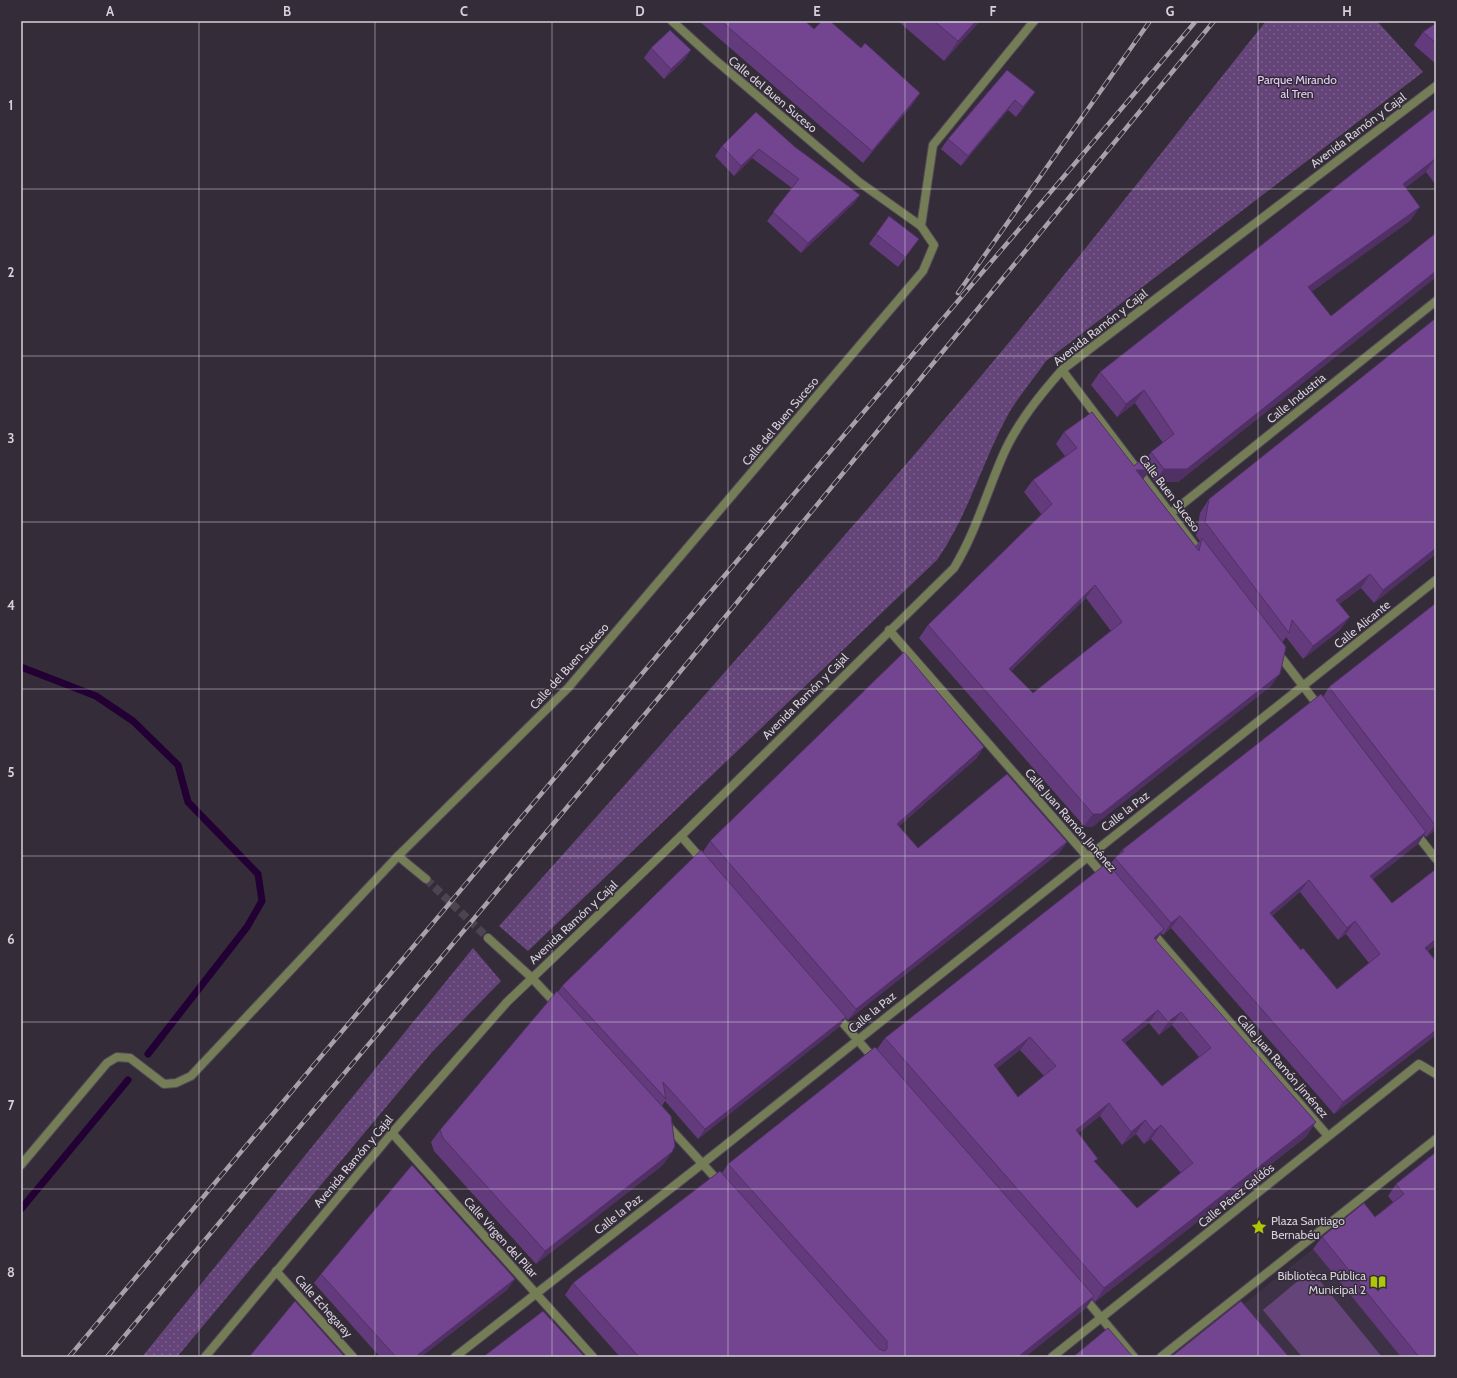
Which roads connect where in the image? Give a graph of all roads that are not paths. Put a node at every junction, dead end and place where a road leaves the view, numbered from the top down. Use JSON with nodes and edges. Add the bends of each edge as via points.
{"nodes":[{"id":1,"x":672,"y":21,"type":"edge"},
{"id":2,"x":1034,"y":21,"type":"edge"},
{"id":3,"x":1436,"y":86,"type":"edge"},
{"id":4,"x":921,"y":226,"type":"junction"},
{"id":5,"x":1436,"y":301,"type":"edge"},
{"id":6,"x":1062,"y":370,"type":"junction"},
{"id":7,"x":1170,"y":514,"type":"junction"},
{"id":8,"x":1208,"y":563,"type":"edge"},
{"id":9,"x":1436,"y":580,"type":"edge"},
{"id":10,"x":889,"y":630,"type":"junction"},
{"id":11,"x":1270,"y":643,"type":"edge"},
{"id":12,"x":1303,"y":686,"type":"junction"},
{"id":13,"x":1327,"y":717,"type":"edge"},
{"id":14,"x":1408,"y":823,"type":"edge"},
{"id":15,"x":681,"y":836,"type":"junction"},
{"id":16,"x":1435,"y":854,"type":"edge"},
{"id":17,"x":398,"y":856,"type":"junction"},
{"id":18,"x":1087,"y":856,"type":"junction"},
{"id":19,"x":712,"y":872,"type":"edge"},
{"id":20,"x":426,"y":879,"type":"tunnel mouth"},
{"id":21,"x":1113,"y":886,"type":"edge"},
{"id":22,"x":1143,"y":922,"type":"edge"},
{"id":23,"x":488,"y":938,"type":"tunnel mouth"},
{"id":24,"x":532,"y":977,"type":"junction"},
{"id":25,"x":831,"y":1009,"type":"edge"},
{"id":26,"x":564,"y":1012,"type":"edge"},
{"id":27,"x":857,"y":1039,"type":"junction"},
{"id":28,"x":883,"y":1069,"type":"edge"},
{"id":29,"x":1436,"y":1074,"type":"edge"},
{"id":30,"x":660,"y":1117,"type":"edge"},
{"id":31,"x":392,"y":1133,"type":"junction"},
{"id":32,"x":1328,"y":1136,"type":"junction"},
{"id":33,"x":1436,"y":1139,"type":"edge"},
{"id":34,"x":702,"y":1164,"type":"junction"},
{"id":35,"x":21,"y":1165,"type":"edge"},
{"id":36,"x":728,"y":1193,"type":"edge"},
{"id":37,"x":276,"y":1271,"type":"junction"},
{"id":38,"x":1076,"y":1288,"type":"edge"},
{"id":39,"x":535,"y":1294,"type":"junction"},
{"id":40,"x":1102,"y":1318,"type":"junction"},
{"id":41,"x":205,"y":1357,"type":"edge"},
{"id":42,"x":353,"y":1357,"type":"edge"},
{"id":43,"x":456,"y":1357,"type":"edge"},
{"id":44,"x":593,"y":1357,"type":"edge"},
{"id":45,"x":1052,"y":1357,"type":"edge"},
{"id":46,"x":1134,"y":1357,"type":"edge"},
{"id":47,"x":1161,"y":1357,"type":"edge"}],
"edges":[{"from":1,"to":4,"type":"street","name":"Calle del Buen Suceso","via":[[859,182]]},
{"from":2,"to":4,"type":"street","via":[[932,145]]},
{"from":3,"to":6,"type":"street","name":"Avenida Ramón y Cajal"},
{"from":4,"to":17,"type":"street","name":"Calle del Buen Suceso","via":[[934,245],[923,271],[568,688]]},
{"from":5,"to":7,"type":"street","name":"Calle Industria"},
{"from":6,"to":7,"type":"street","name":"Calle Buen Suceso"},
{"from":6,"to":10,"type":"street","name":"Avenida Ramón y Cajal","via":[[1042,393],[1004,452],[968,544],[954,568]]},
{"from":7,"to":8,"type":"street","name":"Calle Buen Suceso"},
{"from":9,"to":12,"type":"street","name":"Calle Alicante"},
{"from":10,"to":15,"type":"street","name":"Avenida Ramón y Cajal"},
{"from":10,"to":18,"type":"street","name":"Calle Juan Ramón Jiménez"},
{"from":11,"to":12,"type":"street"},
{"from":12,"to":13,"type":"street"},
{"from":12,"to":18,"type":"street","name":"Calle la Paz"},
{"from":14,"to":16,"type":"street"},
{"from":15,"to":19,"type":"street"},
{"from":15,"to":24,"type":"street","name":"Avenida Ramón y Cajal"},
{"from":17,"to":20,"type":"street"},
{"from":17,"to":35,"type":"street","via":[[191,1076],[176,1083],[164,1084],[130,1058],[117,1057],[108,1063]]},
{"from":18,"to":21,"type":"street","name":"Calle Juan Ramón Jiménez"},
{"from":18,"to":27,"type":"street","name":"Calle la Paz"},
{"from":22,"to":32,"type":"street","name":"Calle Juan Ramón Jiménez"},
{"from":23,"to":24,"type":"street"},
{"from":24,"to":26,"type":"street"},
{"from":24,"to":31,"type":"street","name":"Avenida Ramón y Cajal","via":[[486,1024]]},
{"from":25,"to":27,"type":"street"},
{"from":27,"to":28,"type":"street"},
{"from":27,"to":34,"type":"street","name":"Calle la Paz"},
{"from":29,"to":32,"type":"street","name":"Calle Pérez Galdós","via":[[1419,1064]]},
{"from":30,"to":34,"type":"street"},
{"from":31,"to":37,"type":"street","name":"Avenida Ramón y Cajal"},
{"from":31,"to":39,"type":"street","name":"Calle Virgen del Pilar"},
{"from":32,"to":40,"type":"street","name":"Calle Pérez Galdós"},
{"from":33,"to":47,"type":"street"},
{"from":34,"to":36,"type":"street"},
{"from":34,"to":39,"type":"street","name":"Calle la Paz"},
{"from":37,"to":41,"type":"street","name":"Avenida Ramón y Cajal"},
{"from":37,"to":42,"type":"street","name":"Calle Echegaray"},
{"from":38,"to":40,"type":"street"},
{"from":39,"to":43,"type":"street","name":"Calle la Paz"},
{"from":39,"to":44,"type":"street","name":"Calle Virgen del Pilar"},
{"from":40,"to":45,"type":"street","name":"Calle Pérez Galdós"},
{"from":40,"to":46,"type":"street"}]}
